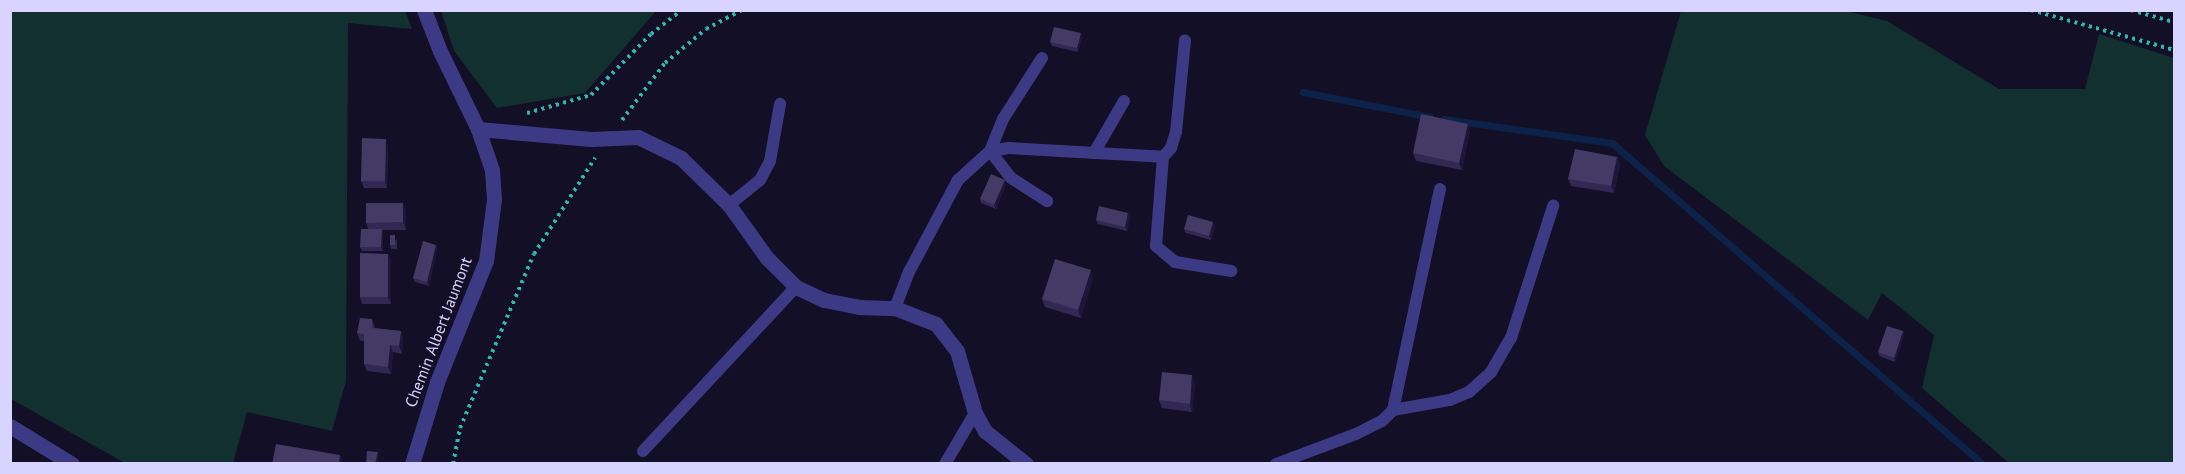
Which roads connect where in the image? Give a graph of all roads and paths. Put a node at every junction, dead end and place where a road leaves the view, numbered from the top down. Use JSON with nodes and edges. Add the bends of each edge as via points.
{"nodes":[{"id":1,"x":424,"y":10,"type":"edge"},
{"id":2,"x":682,"y":10,"type":"edge"},
{"id":3,"x":741,"y":10,"type":"edge"},
{"id":4,"x":2031,"y":10,"type":"edge"},
{"id":5,"x":2131,"y":10,"type":"edge"},
{"id":6,"x":2175,"y":22,"type":"edge"},
{"id":7,"x":1185,"y":40,"type":"dead end"},
{"id":8,"x":2175,"y":50,"type":"edge"},
{"id":9,"x":1042,"y":58,"type":"dead end"},
{"id":10,"x":1124,"y":101,"type":"dead end"},
{"id":11,"x":780,"y":104,"type":"dead end"},
{"id":12,"x":478,"y":129,"type":"junction"},
{"id":13,"x":502,"y":131,"type":"junction"},
{"id":14,"x":610,"y":136,"type":"junction"},
{"id":15,"x":990,"y":152,"type":"junction"},
{"id":16,"x":1094,"y":153,"type":"junction"},
{"id":17,"x":1163,"y":157,"type":"junction"},
{"id":18,"x":1440,"y":189,"type":"dead end"},
{"id":19,"x":1047,"y":201,"type":"dead end"},
{"id":20,"x":729,"y":205,"type":"junction"},
{"id":21,"x":1553,"y":206,"type":"dead end"},
{"id":22,"x":1231,"y":272,"type":"dead end"},
{"id":23,"x":795,"y":287,"type":"junction"},
{"id":24,"x":895,"y":308,"type":"junction"},
{"id":25,"x":1393,"y":410,"type":"junction"},
{"id":26,"x":975,"y":413,"type":"junction"},
{"id":27,"x":10,"y":426,"type":"edge"},
{"id":28,"x":643,"y":451,"type":"dead end"},
{"id":29,"x":72,"y":464,"type":"edge"},
{"id":30,"x":412,"y":464,"type":"edge"},
{"id":31,"x":453,"y":464,"type":"edge"},
{"id":32,"x":945,"y":464,"type":"edge"},
{"id":33,"x":1026,"y":464,"type":"edge"},
{"id":34,"x":1276,"y":464,"type":"edge"}],
"edges":[{"from":1,"to":12,"type":"street","name":"Chemin Albert Jaumont"},
{"from":2,"to":13,"type":"path","via":[[651,34],[591,95],[527,113]]},
{"from":3,"to":14,"type":"path","via":[[706,29],[665,63]]},
{"from":4,"to":8,"type":"path"},
{"from":5,"to":6,"type":"path"},
{"from":7,"to":17,"type":"lane","via":[[1176,132]]},
{"from":9,"to":15,"type":"lane","via":[[1003,119]]},
{"from":10,"to":16,"type":"lane"},
{"from":11,"to":20,"type":"lane","via":[[770,161],[760,180]]},
{"from":12,"to":13,"type":"street"},
{"from":12,"to":30,"type":"street","name":"Chemin Albert Jaumont","via":[[492,170],[494,199],[486,261],[437,382]]},
{"from":13,"to":14,"type":"street","via":[[591,139]]},
{"from":14,"to":20,"type":"street","via":[[638,137],[656,143],[681,158]]},
{"from":14,"to":31,"type":"path","via":[[534,254],[460,428]]},
{"from":15,"to":16,"type":"lane","via":[[1009,148]]},
{"from":15,"to":19,"type":"lane","via":[[1011,178]]},
{"from":15,"to":24,"type":"lane","via":[[958,180],[909,272]]},
{"from":16,"to":17,"type":"lane"},
{"from":17,"to":22,"type":"lane","via":[[1156,246],[1174,262]]},
{"from":18,"to":25,"type":"lane"},
{"from":20,"to":23,"type":"street"},
{"from":21,"to":25,"type":"lane","via":[[1511,338],[1491,372],[1469,392],[1450,400]]},
{"from":23,"to":24,"type":"street","via":[[824,300],[859,307]]},
{"from":23,"to":28,"type":"lane"},
{"from":24,"to":26,"type":"street","via":[[936,324],[951,340]]},
{"from":25,"to":34,"type":"lane","via":[[1382,421],[1356,434]]},
{"from":26,"to":32,"type":"lane"},
{"from":26,"to":33,"type":"street","via":[[985,431]]},
{"from":27,"to":29,"type":"street"}]}
